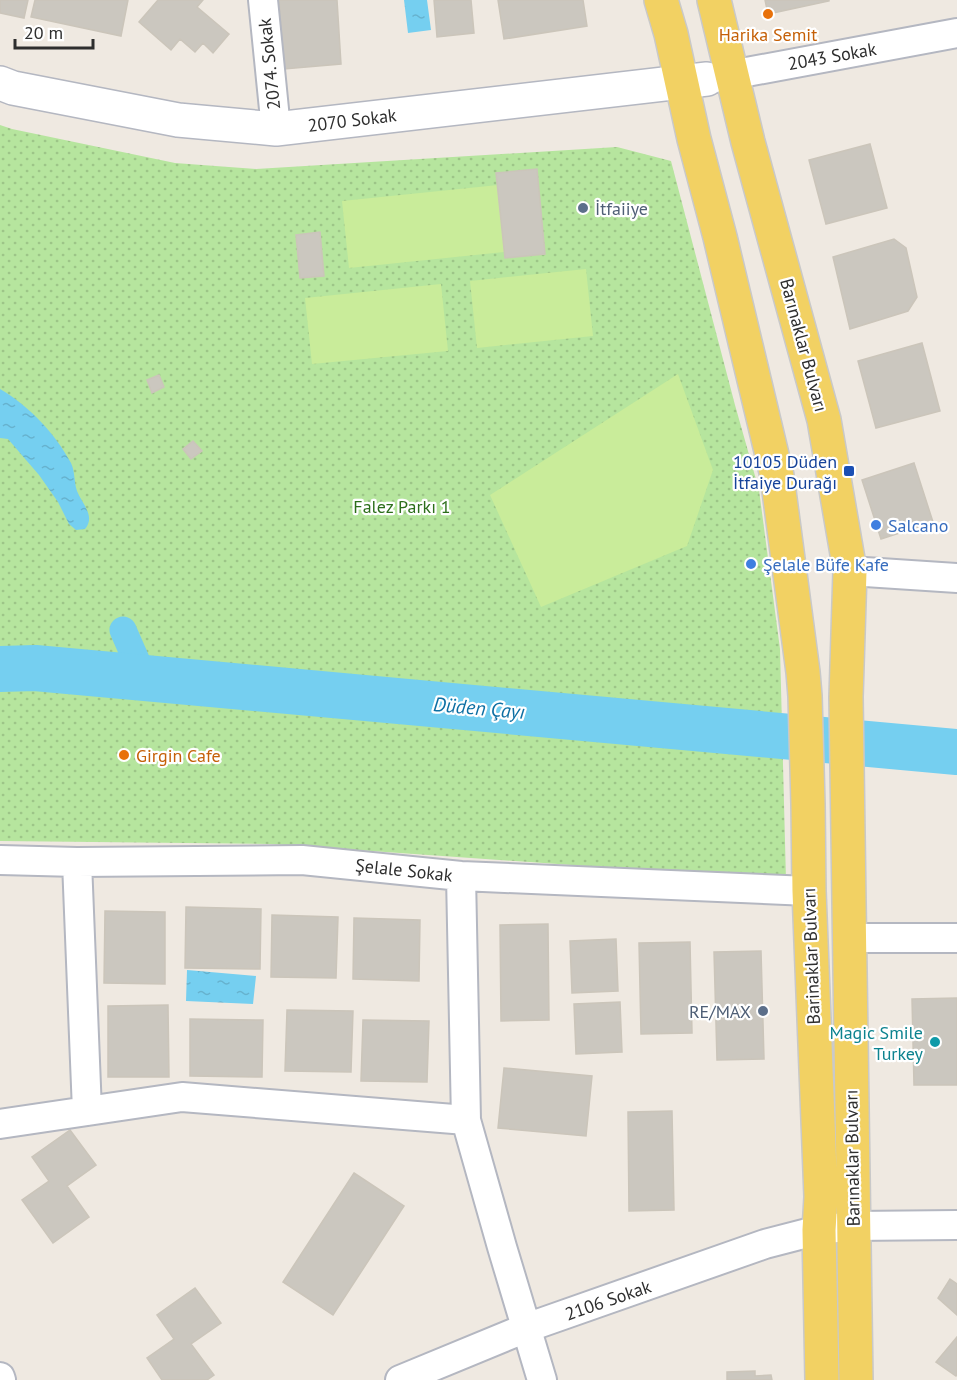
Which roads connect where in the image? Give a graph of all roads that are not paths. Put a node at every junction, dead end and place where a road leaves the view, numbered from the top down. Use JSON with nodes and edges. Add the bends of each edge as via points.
{"nodes":[{"id":1,"x":263,"y":0,"type":"edge"},
{"id":2,"x":662,"y":0,"type":"edge"},
{"id":3,"x":714,"y":0,"type":"edge"},
{"id":4,"x":957,"y":33,"type":"edge"},
{"id":5,"x":707,"y":78,"type":"junction"},
{"id":6,"x":0,"y":83,"type":"edge"},
{"id":7,"x":276,"y":129,"type":"junction"},
{"id":8,"x":850,"y":571,"type":"junction"},
{"id":9,"x":957,"y":578,"type":"edge"},
{"id":10,"x":805,"y":696,"type":"joint"},
{"id":11,"x":0,"y":860,"type":"edge"},
{"id":12,"x":77,"y":862,"type":"junction"},
{"id":13,"x":461,"y":876,"type":"junction"},
{"id":14,"x":808,"y":891,"type":"junction"},
{"id":15,"x":850,"y":938,"type":"junction"},
{"id":16,"x":957,"y":938,"type":"edge"},
{"id":17,"x":87,"y":1111,"type":"junction"},
{"id":18,"x":466,"y":1120,"type":"junction"},
{"id":19,"x":0,"y":1124,"type":"edge"},
{"id":20,"x":957,"y":1225,"type":"edge"},
{"id":21,"x":853,"y":1226,"type":"junction"},
{"id":22,"x":819,"y":1230,"type":"junction"},
{"id":23,"x":526,"y":1328,"type":"junction"},
{"id":24,"x":400,"y":1380,"type":"edge"},
{"id":25,"x":542,"y":1380,"type":"edge"},
{"id":26,"x":822,"y":1380,"type":"edge"},
{"id":27,"x":856,"y":1380,"type":"edge"}],
"edges":[{"from":1,"to":7,"type":"street","name":"2074. Sokak"},
{"from":2,"to":5,"type":"main road","name":"Barınaklar Bulvarı","via":[[671,34]]},
{"from":3,"to":5,"type":"main road","name":"Barınaklar Bulvarı"},
{"from":4,"to":5,"type":"street","name":"2043 Sokak"},
{"from":5,"to":7,"type":"street","name":"2070 Sokak"},
{"from":5,"to":8,"type":"main road","name":"Barınaklar Bulvarı","via":[[748,142],[824,420]]},
{"from":5,"to":10,"type":"main road","name":"Barınaklar Bulvarı","via":[[694,139],[777,476]]},
{"from":6,"to":7,"type":"street","name":"2070 Sokak","via":[[178,120]]},
{"from":8,"to":9,"type":"street"},
{"from":8,"to":15,"type":"main road","name":"Barınaklar Bulvarı","via":[[846,697]]},
{"from":10,"to":14,"type":"main road","name":"Barinaklar Bulvarı"},
{"from":11,"to":12,"type":"street","name":"Şelale Sokak"},
{"from":12,"to":13,"type":"street","name":"Şelale Sokak","via":[[302,860]]},
{"from":12,"to":17,"type":"street"},
{"from":13,"to":14,"type":"street","name":"Şelale Sokak"},
{"from":13,"to":18,"type":"street"},
{"from":14,"to":22,"type":"main road","name":"Barinaklar Bulvarı","via":[[821,1197]]},
{"from":15,"to":16,"type":"street"},
{"from":15,"to":21,"type":"main road","name":"Barınaklar Bulvarı"},
{"from":17,"to":18,"type":"street","via":[[182,1097]]},
{"from":17,"to":19,"type":"street"},
{"from":18,"to":23,"type":"street"},
{"from":20,"to":21,"type":"street","name":"2106 Sokak"},
{"from":21,"to":22,"type":"street","name":"2106 Sokak"},
{"from":21,"to":27,"type":"main road","name":"Barınaklar Bulvarı"},
{"from":22,"to":23,"type":"street","name":"2106 Sokak","via":[[765,1244]]},
{"from":22,"to":26,"type":"main road","name":"Barınaklar Bulvarı"},
{"from":23,"to":24,"type":"street","name":"2106 Sokak"},
{"from":23,"to":25,"type":"street"}]}
